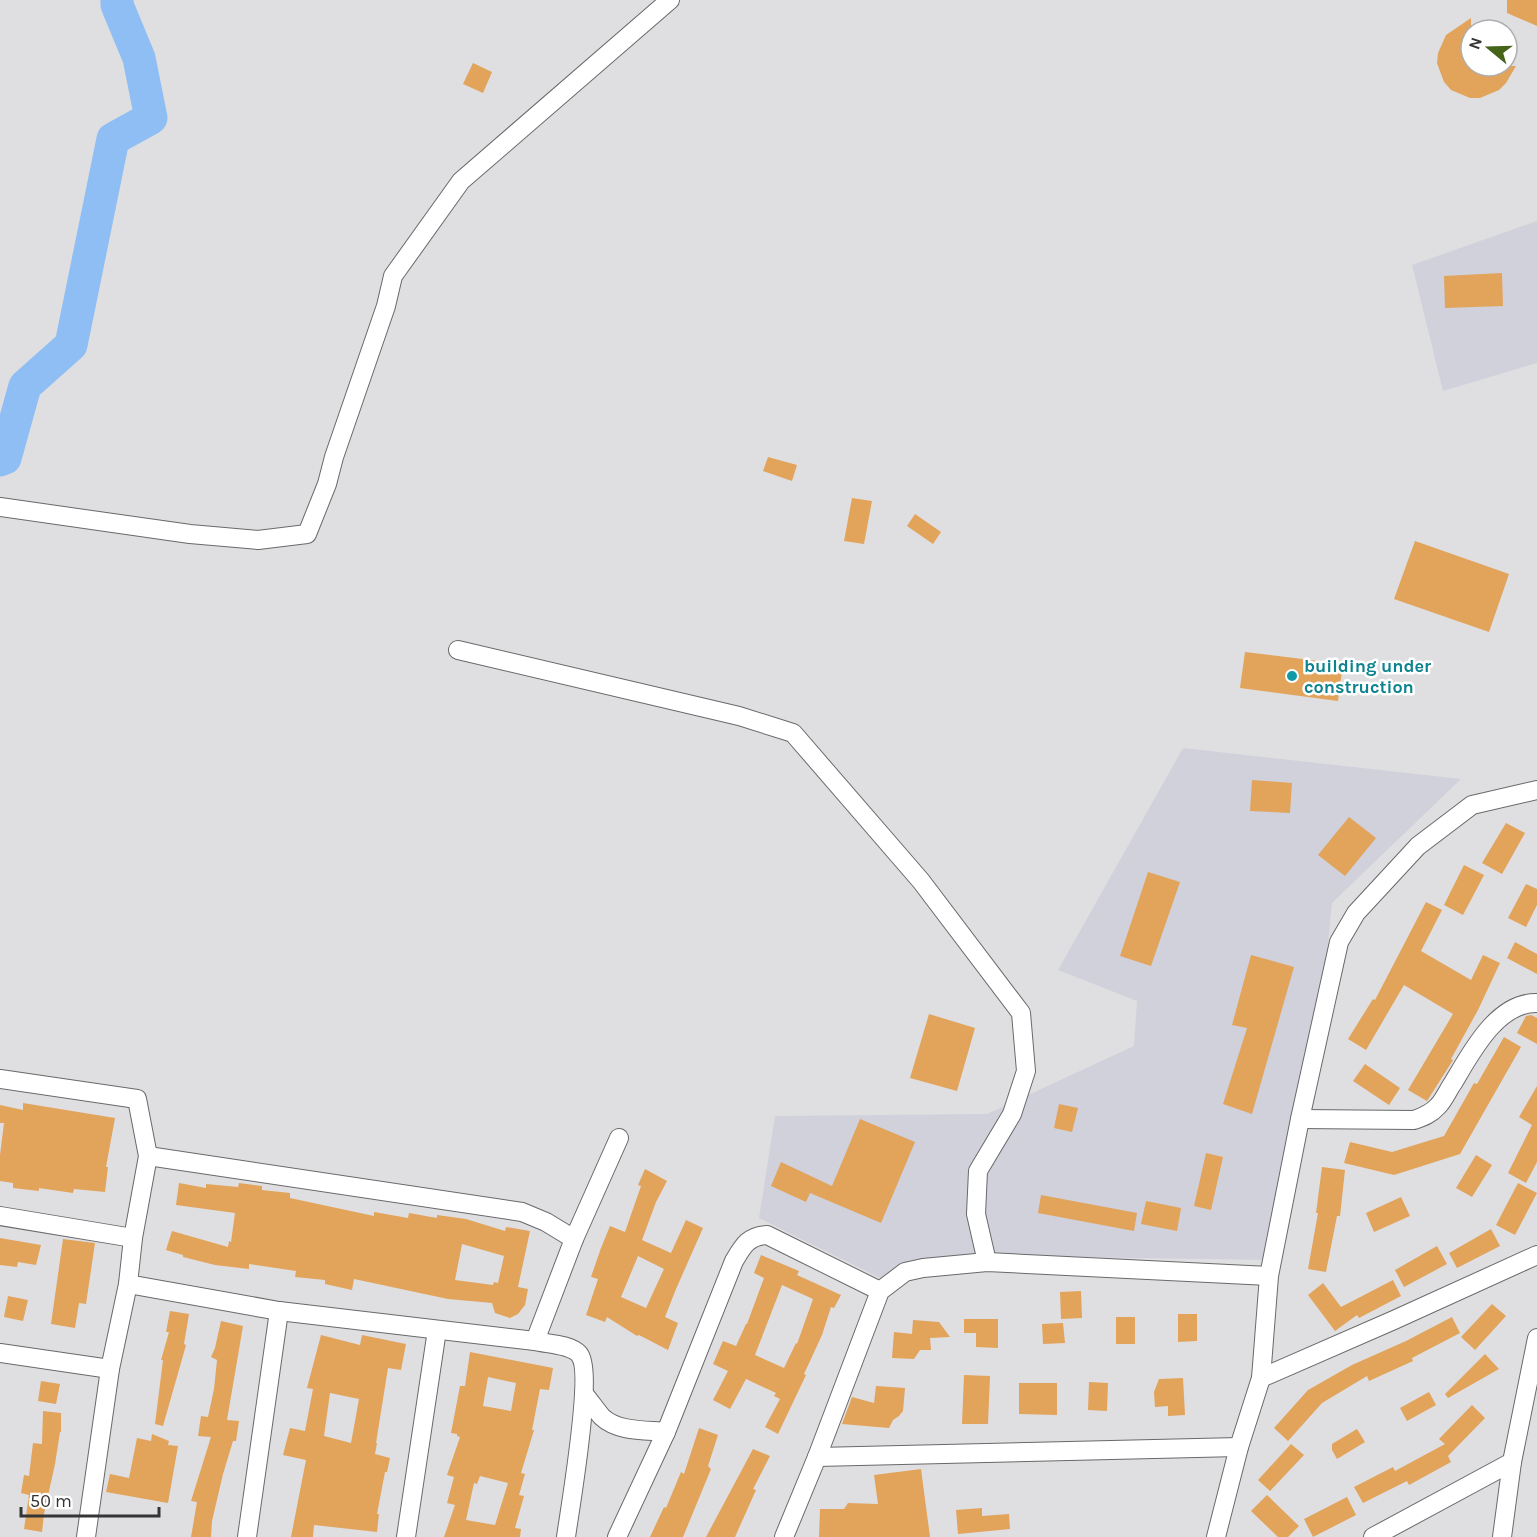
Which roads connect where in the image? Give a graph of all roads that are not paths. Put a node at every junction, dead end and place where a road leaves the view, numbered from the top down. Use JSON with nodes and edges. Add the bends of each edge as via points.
{"nodes":[{"id":1,"x":670,"y":0,"type":"edge"},
{"id":2,"x":0,"y":507,"type":"edge"},
{"id":3,"x":458,"y":650,"type":"dead end"},
{"id":4,"x":1537,"y":789,"type":"edge"},
{"id":5,"x":1537,"y":1003,"type":"edge"},
{"id":6,"x":0,"y":1079,"type":"edge"},
{"id":7,"x":1300,"y":1119,"type":"junction"},
{"id":8,"x":619,"y":1138,"type":"dead end"},
{"id":9,"x":148,"y":1156,"type":"junction"},
{"id":10,"x":0,"y":1216,"type":"edge"},
{"id":11,"x":133,"y":1238,"type":"junction"},
{"id":12,"x":574,"y":1239,"type":"junction"},
{"id":13,"x":1537,"y":1255,"type":"edge"},
{"id":14,"x":987,"y":1262,"type":"junction"},
{"id":15,"x":1269,"y":1276,"type":"junction"},
{"id":16,"x":128,"y":1284,"type":"junction"},
{"id":17,"x":880,"y":1291,"type":"junction"},
{"id":18,"x":279,"y":1311,"type":"junction"},
{"id":19,"x":437,"y":1330,"type":"junction"},
{"id":20,"x":1537,"y":1338,"type":"edge"},
{"id":21,"x":535,"y":1341,"type":"junction"},
{"id":22,"x":0,"y":1353,"type":"edge"},
{"id":23,"x":110,"y":1369,"type":"junction"},
{"id":24,"x":1261,"y":1378,"type":"junction"},
{"id":25,"x":584,"y":1394,"type":"junction"},
{"id":26,"x":666,"y":1432,"type":"junction"},
{"id":27,"x":1239,"y":1447,"type":"junction"},
{"id":28,"x":817,"y":1457,"type":"junction"},
{"id":29,"x":1512,"y":1462,"type":"junction"},
{"id":30,"x":86,"y":1537,"type":"edge"},
{"id":31,"x":246,"y":1537,"type":"edge"},
{"id":32,"x":406,"y":1537,"type":"edge"},
{"id":33,"x":566,"y":1537,"type":"edge"},
{"id":34,"x":617,"y":1537,"type":"edge"},
{"id":35,"x":784,"y":1537,"type":"edge"},
{"id":36,"x":1216,"y":1537,"type":"edge"},
{"id":37,"x":1373,"y":1537,"type":"edge"},
{"id":38,"x":1502,"y":1537,"type":"edge"}],
"edges":[{"from":1,"to":2,"type":"street","via":[[461,181],[393,276],[327,484],[307,534],[258,540]]},
{"from":3,"to":14,"type":"street","via":[[739,716],[794,733],[921,881],[1021,1013],[1026,1071],[1012,1114],[978,1171],[976,1214]]},
{"from":4,"to":7,"type":"street","via":[[1472,805],[1418,846],[1356,913],[1339,942]]},
{"from":5,"to":7,"type":"street","via":[[1525,1003],[1507,1012],[1478,1041],[1439,1106],[1427,1115],[1414,1120]]},
{"from":6,"to":9,"type":"street","via":[[137,1099]]},
{"from":7,"to":15,"type":"street"},
{"from":8,"to":12,"type":"street"},
{"from":9,"to":11,"type":"street"},
{"from":9,"to":12,"type":"street","via":[[522,1212]]},
{"from":10,"to":11,"type":"street"},
{"from":11,"to":16,"type":"street"},
{"from":12,"to":21,"type":"street"},
{"from":13,"to":24,"type":"street"},
{"from":14,"to":15,"type":"street"},
{"from":14,"to":17,"type":"street","via":[[905,1272]]},
{"from":15,"to":24,"type":"street"},
{"from":16,"to":18,"type":"street"},
{"from":16,"to":23,"type":"street"},
{"from":17,"to":26,"type":"street","via":[[766,1235],[745,1242]]},
{"from":17,"to":28,"type":"street"},
{"from":18,"to":19,"type":"street"},
{"from":18,"to":31,"type":"street"},
{"from":19,"to":21,"type":"street"},
{"from":19,"to":32,"type":"street"},
{"from":20,"to":29,"type":"street"},
{"from":21,"to":25,"type":"street","via":[[568,1348],[581,1356]]},
{"from":22,"to":23,"type":"street"},
{"from":23,"to":30,"type":"street"},
{"from":24,"to":27,"type":"street"},
{"from":25,"to":26,"type":"street","via":[[603,1418],[615,1425]]},
{"from":25,"to":33,"type":"street"},
{"from":26,"to":34,"type":"street"},
{"from":27,"to":28,"type":"street"},
{"from":27,"to":36,"type":"street"},
{"from":28,"to":35,"type":"street"},
{"from":29,"to":37,"type":"street"},
{"from":29,"to":38,"type":"street"}]}
